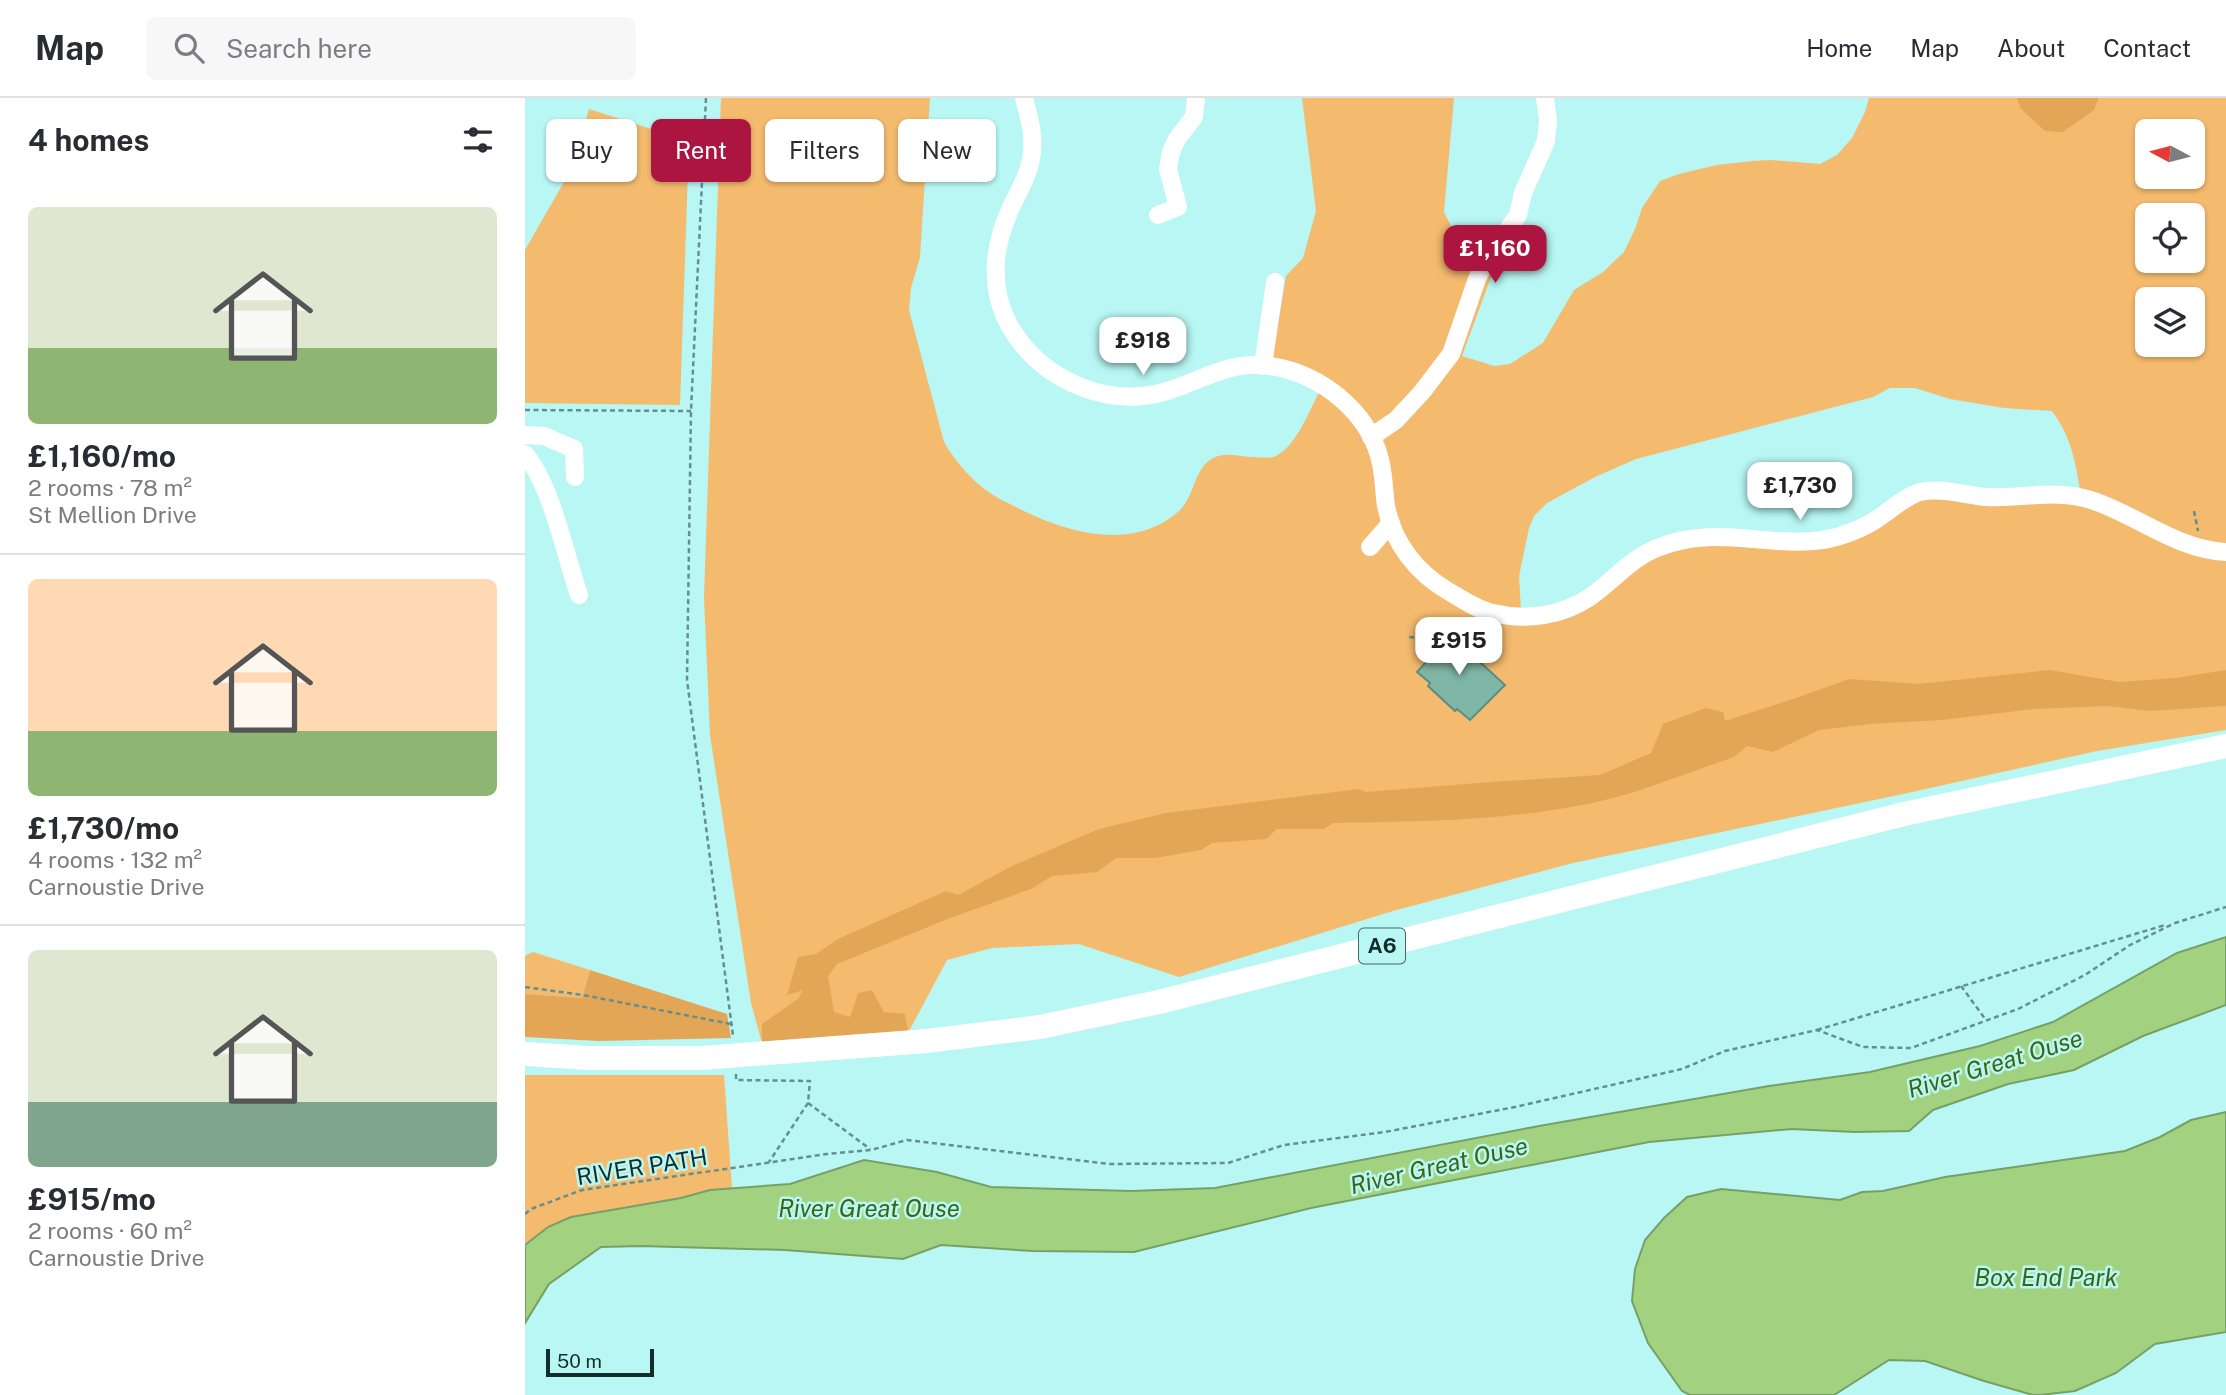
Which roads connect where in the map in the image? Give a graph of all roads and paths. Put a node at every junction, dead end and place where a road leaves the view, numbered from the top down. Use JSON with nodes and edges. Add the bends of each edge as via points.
{"nodes":[{"id":1,"x":706,"y":98,"type":"edge"},
{"id":2,"x":1024,"y":98,"type":"edge"},
{"id":3,"x":1196,"y":98,"type":"edge"},
{"id":4,"x":1545,"y":98,"type":"edge"},
{"id":5,"x":1158,"y":215,"type":"dead end"},
{"id":6,"x":1275,"y":282,"type":"dead end"},
{"id":7,"x":1263,"y":366,"type":"junction"},
{"id":8,"x":525,"y":410,"type":"edge"},
{"id":9,"x":691,"y":411,"type":"junction"},
{"id":10,"x":525,"y":435,"type":"edge"},
{"id":11,"x":1371,"y":436,"type":"junction"},
{"id":12,"x":525,"y":454,"type":"edge"},
{"id":13,"x":575,"y":477,"type":"dead end"},
{"id":14,"x":1391,"y":523,"type":"junction"},
{"id":15,"x":1370,"y":547,"type":"dead end"},
{"id":16,"x":2226,"y":552,"type":"edge"},
{"id":17,"x":579,"y":595,"type":"dead end"},
{"id":18,"x":1490,"y":613,"type":"junction"},
{"id":19,"x":1409,"y":637,"type":"dead end"},
{"id":20,"x":2226,"y":746,"type":"edge"},
{"id":21,"x":2226,"y":907,"type":"edge"},
{"id":22,"x":2175,"y":923,"type":"junction"},
{"id":23,"x":1961,"y":986,"type":"junction"},
{"id":24,"x":525,"y":987,"type":"edge"},
{"id":25,"x":1986,"y":1021,"type":"junction"},
{"id":26,"x":731,"y":1024,"type":"junction"},
{"id":27,"x":1817,"y":1030,"type":"junction"},
{"id":28,"x":525,"y":1054,"type":"edge"},
{"id":29,"x":736,"y":1057,"type":"junction"},
{"id":30,"x":808,"y":1103,"type":"junction"},
{"id":31,"x":871,"y":1150,"type":"junction"},
{"id":32,"x":767,"y":1164,"type":"junction"},
{"id":33,"x":525,"y":1214,"type":"edge"}],
"edges":[{"from":1,"to":9,"type":"path"},
{"from":2,"to":7,"type":"street","via":[[1031,122],[1031,161],[1000,233],[995,280],[1000,303],[1023,346],[1057,376],[1081,388],[1129,396],[1167,391],[1221,369]]},
{"from":3,"to":5,"type":"street","via":[[1194,117],[1177,139],[1168,169],[1178,207]]},
{"from":4,"to":11,"type":"street","via":[[1546,141],[1518,215],[1477,279],[1451,354],[1396,420]]},
{"from":6,"to":7,"type":"street"},
{"from":7,"to":11,"type":"street","via":[[1314,380],[1343,400]]},
{"from":8,"to":9,"type":"path"},
{"from":9,"to":26,"type":"path","via":[[687,680]]},
{"from":10,"to":13,"type":"street","via":[[544,436],[575,449]]},
{"from":11,"to":14,"type":"street","via":[[1381,461]]},
{"from":12,"to":17,"type":"street","via":[[550,504]]},
{"from":14,"to":15,"type":"street"},
{"from":14,"to":18,"type":"street","via":[[1407,555],[1424,575]]},
{"from":16,"to":18,"type":"street","via":[[2197,548],[2070,494],[1987,497],[1940,491],[1918,493],[1873,522],[1827,540],[1679,540],[1633,561],[1589,597],[1562,611],[1541,616]]},
{"from":18,"to":19,"type":"path","via":[[1487,638],[1476,655],[1449,629],[1441,628],[1432,639]]},
{"from":20,"to":29,"type":"highway","number":"A6","via":[[1904,814],[1159,1002],[1053,1024],[927,1041]]},
{"from":21,"to":22,"type":"path"},
{"from":22,"to":23,"type":"path","name":"RIVER PATH"},
{"from":22,"to":25,"type":"path","via":[[2085,975]]},
{"from":23,"to":25,"type":"path"},
{"from":23,"to":27,"type":"path","name":"RIVER PATH"},
{"from":24,"to":26,"type":"path"},
{"from":25,"to":27,"type":"path","via":[[1911,1048],[1863,1047]]},
{"from":26,"to":29,"type":"path"},
{"from":27,"to":31,"type":"path","name":"RIVER PATH","via":[[1725,1051],[1682,1069],[1515,1107],[1385,1132],[1284,1145],[1228,1163],[1110,1164],[907,1140]]},
{"from":28,"to":29,"type":"highway","number":"A6"},
{"from":29,"to":30,"type":"path","via":[[736,1080],[810,1081]]},
{"from":30,"to":31,"type":"path"},
{"from":30,"to":32,"type":"path"},
{"from":31,"to":32,"type":"path","name":"RIVER PATH"},
{"from":32,"to":33,"type":"path","name":"RIVER PATH","via":[[582,1190]]}]}
